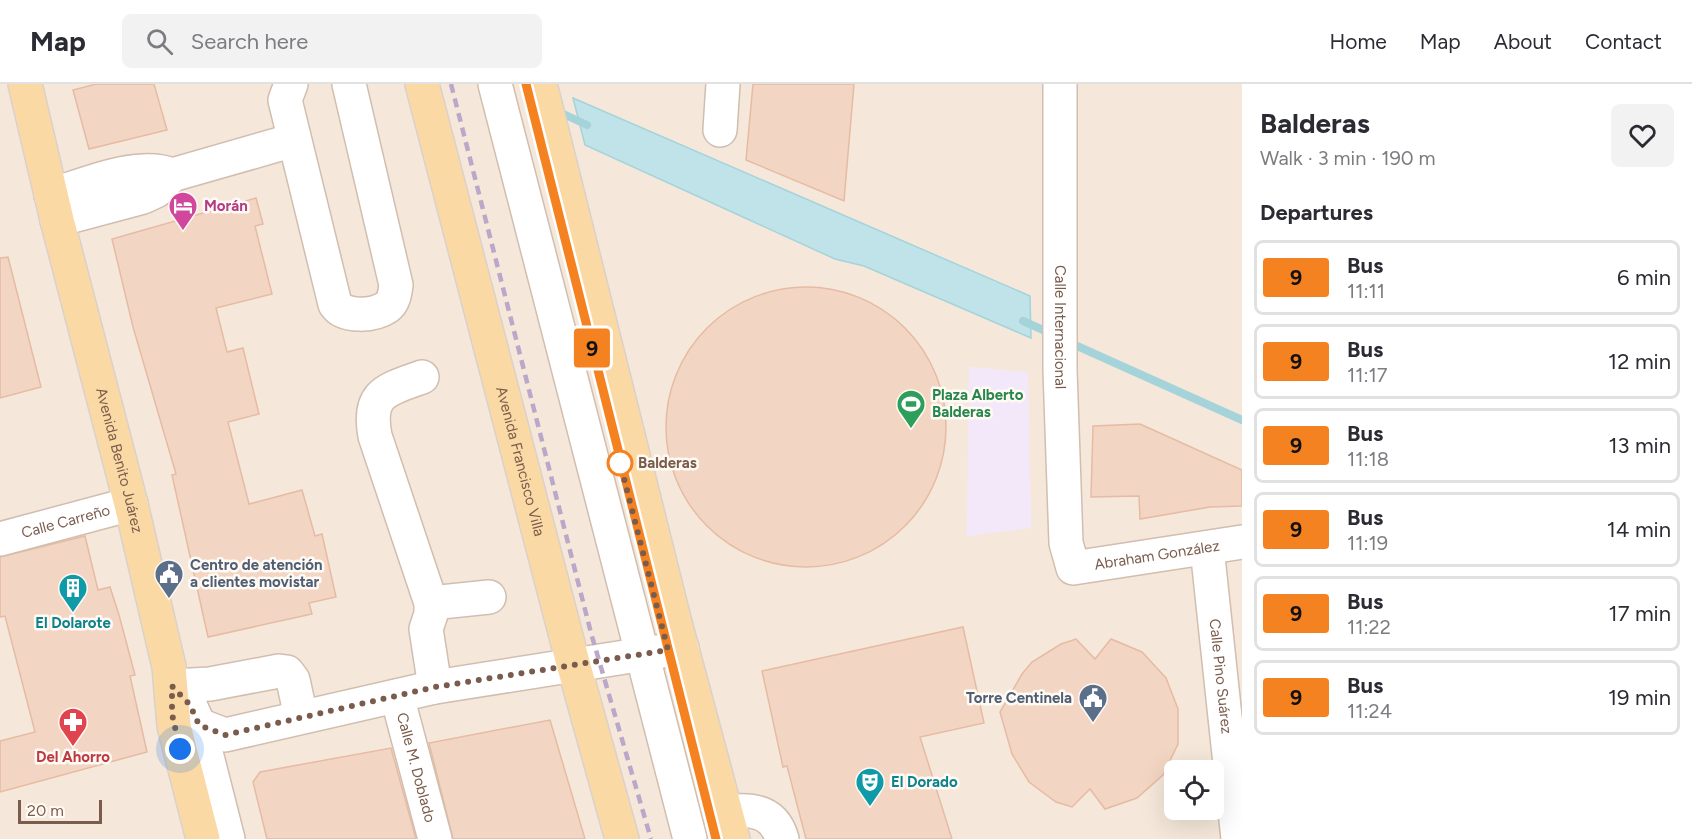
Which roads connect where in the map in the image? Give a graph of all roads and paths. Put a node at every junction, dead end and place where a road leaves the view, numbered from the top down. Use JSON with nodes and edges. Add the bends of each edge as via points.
{"nodes":[{"id":1,"x":25,"y":84,"type":"edge"},
{"id":2,"x":291,"y":84,"type":"edge"},
{"id":3,"x":348,"y":84,"type":"edge"},
{"id":4,"x":495,"y":84,"type":"edge"},
{"id":5,"x":526,"y":84,"type":"edge"},
{"id":6,"x":540,"y":84,"type":"edge"},
{"id":7,"x":723,"y":84,"type":"edge"},
{"id":8,"x":1060,"y":84,"type":"edge"},
{"id":9,"x":423,"y":85,"type":"edge"},
{"id":10,"x":720,"y":130,"type":"dead end"},
{"id":11,"x":294,"y":140,"type":"junction"},
{"id":12,"x":54,"y":208,"type":"junction"},
{"id":13,"x":422,"y":377,"type":"dead end"},
{"id":14,"x":131,"y":504,"type":"junction"},
{"id":15,"x":0,"y":539,"type":"edge"},
{"id":16,"x":1242,"y":542,"type":"edge"},
{"id":17,"x":1207,"y":548,"type":"junction"},
{"id":18,"x":1073,"y":568,"type":"joint"},
{"id":19,"x":489,"y":597,"type":"dead end"},
{"id":20,"x":431,"y":603,"type":"junction"},
{"id":21,"x":663,"y":651,"type":"junction"},
{"id":22,"x":573,"y":663,"type":"junction"},
{"id":23,"x":172,"y":686,"type":"junction"},
{"id":24,"x":435,"y":687,"type":"junction"},
{"id":25,"x":397,"y":696,"type":"junction"},
{"id":26,"x":301,"y":717,"type":"junction"},
{"id":27,"x":199,"y":725,"type":"junction"},
{"id":28,"x":725,"y":830,"type":"edge"},
{"id":29,"x":203,"y":839,"type":"edge"},
{"id":30,"x":228,"y":839,"type":"edge"},
{"id":31,"x":435,"y":839,"type":"edge"},
{"id":32,"x":622,"y":839,"type":"edge"},
{"id":33,"x":690,"y":839,"type":"edge"},
{"id":34,"x":782,"y":839,"type":"edge"},
{"id":35,"x":1238,"y":839,"type":"edge"}],
"edges":[{"from":1,"to":12,"type":"main road","name":"Avenida Benito Juárez"},
{"from":2,"to":11,"type":"street","via":[[285,100]]},
{"from":3,"to":11,"type":"street","via":[[396,285],[387,307],[346,314],[335,304]]},
{"from":4,"to":21,"type":"street"},
{"from":5,"to":21,"type":"street"},
{"from":6,"to":21,"type":"main road"},
{"from":7,"to":10,"type":"street"},
{"from":8,"to":18,"type":"street","name":"Calle Internacional","via":[[1060,370],[1066,543]]},
{"from":9,"to":22,"type":"main road","name":"Avenida Francisco Villa"},
{"from":11,"to":12,"type":"street","via":[[172,175],[156,192],[144,197]]},
{"from":12,"to":14,"type":"main road","name":"Avenida Benito Juárez"},
{"from":13,"to":20,"type":"street","via":[[388,389],[376,400],[371,416]]},
{"from":14,"to":15,"type":"street","name":"Calle Carreño"},
{"from":14,"to":23,"type":"main road","name":"Avenida Benito Juárez"},
{"from":16,"to":17,"type":"street","name":"Abraham González"},
{"from":17,"to":18,"type":"street","name":"Abraham González"},
{"from":17,"to":35,"type":"street","name":"Calle Pino Suárez"},
{"from":19,"to":20,"type":"street"},
{"from":20,"to":24,"type":"street","via":[[426,629]]},
{"from":21,"to":22,"type":"street"},
{"from":21,"to":28,"type":"main road"},
{"from":21,"to":33,"type":"street"},
{"from":22,"to":24,"type":"street"},
{"from":22,"to":32,"type":"main road","name":"Avenida Francisco Villa"},
{"from":23,"to":26,"type":"street","via":[[210,684],[279,670],[287,672],[293,680]]},
{"from":23,"to":27,"type":"street","via":[[190,705]]},
{"from":23,"to":29,"type":"main road","name":"Avenida Benito Juárez","via":[[174,726]]},
{"from":24,"to":25,"type":"street"},
{"from":25,"to":26,"type":"street"},
{"from":25,"to":31,"type":"street","name":"Calle M. Doblado"},
{"from":26,"to":27,"type":"street","via":[[225,735]]},
{"from":27,"to":30,"type":"street"},
{"from":28,"to":34,"type":"street","via":[[745,809],[768,815],[778,826]]}]}
